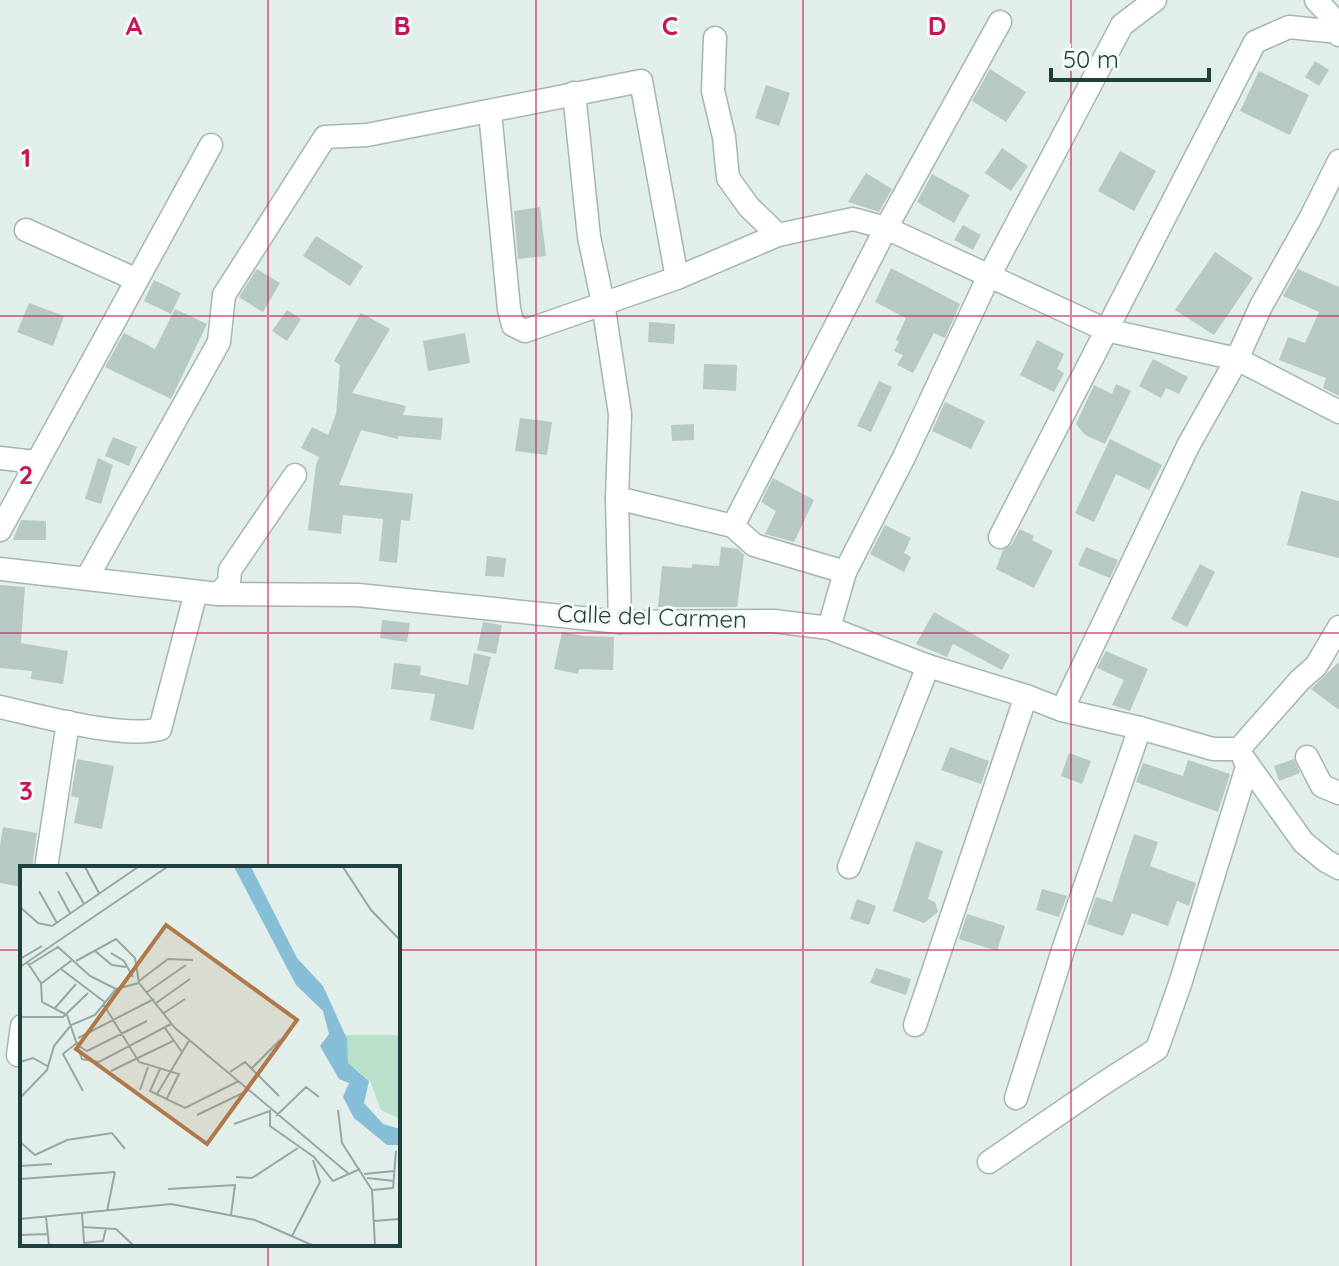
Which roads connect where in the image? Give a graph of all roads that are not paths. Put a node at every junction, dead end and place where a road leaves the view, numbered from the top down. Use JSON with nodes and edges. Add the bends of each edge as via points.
{"nodes":[{"id":1,"x":1155,"y":0,"type":"edge"},
{"id":2,"x":1316,"y":0,"type":"edge"},
{"id":3,"x":1000,"y":22,"type":"dead end"},
{"id":4,"x":1338,"y":33,"type":"edge"},
{"id":5,"x":715,"y":38,"type":"dead end"},
{"id":6,"x":574,"y":93,"type":"junction"},
{"id":7,"x":490,"y":112,"type":"junction"},
{"id":8,"x":211,"y":145,"type":"dead end"},
{"id":9,"x":1339,"y":161,"type":"edge"},
{"id":10,"x":886,"y":228,"type":"junction"},
{"id":11,"x":26,"y":230,"type":"dead end"},
{"id":12,"x":778,"y":235,"type":"junction"},
{"id":13,"x":677,"y":278,"type":"junction"},
{"id":14,"x":988,"y":278,"type":"junction"},
{"id":15,"x":137,"y":280,"type":"junction"},
{"id":16,"x":603,"y":303,"type":"junction"},
{"id":17,"x":1106,"y":330,"type":"junction"},
{"id":18,"x":1237,"y":359,"type":"junction"},
{"id":19,"x":1339,"y":412,"type":"edge"},
{"id":20,"x":0,"y":458,"type":"edge"},
{"id":21,"x":35,"y":462,"type":"junction"},
{"id":22,"x":295,"y":475,"type":"dead end"},
{"id":23,"x":617,"y":498,"type":"junction"},
{"id":24,"x":733,"y":526,"type":"junction"},
{"id":25,"x":0,"y":530,"type":"edge"},
{"id":26,"x":1000,"y":537,"type":"dead end"},
{"id":27,"x":0,"y":569,"type":"edge"},
{"id":28,"x":845,"y":572,"type":"junction"},
{"id":29,"x":87,"y":578,"type":"junction"},
{"id":30,"x":207,"y":593,"type":"junction"},
{"id":31,"x":620,"y":622,"type":"junction"},
{"id":32,"x":1339,"y":627,"type":"edge"},
{"id":33,"x":829,"y":628,"type":"junction"},
{"id":34,"x":928,"y":666,"type":"junction"},
{"id":35,"x":1026,"y":696,"type":"junction"},
{"id":36,"x":0,"y":707,"type":"edge"},
{"id":37,"x":1062,"y":710,"type":"junction"},
{"id":38,"x":68,"y":722,"type":"junction"},
{"id":39,"x":1140,"y":728,"type":"junction"},
{"id":40,"x":1307,"y":757,"type":"dead end"},
{"id":41,"x":1243,"y":758,"type":"junction"},
{"id":42,"x":1339,"y":793,"type":"edge"},
{"id":43,"x":46,"y":866,"type":"edge"},
{"id":44,"x":849,"y":867,"type":"dead end"},
{"id":45,"x":1339,"y":868,"type":"edge"},
{"id":46,"x":915,"y":1025,"type":"dead end"},
{"id":47,"x":20,"y":1040,"type":"edge"},
{"id":48,"x":18,"y":1055,"type":"dead end"},
{"id":49,"x":1016,"y":1098,"type":"dead end"},
{"id":50,"x":989,"y":1162,"type":"dead end"}],
"edges":[{"from":1,"to":14,"type":"street","via":[[1122,25]]},
{"from":2,"to":4,"type":"street"},
{"from":3,"to":10,"type":"street"},
{"from":4,"to":17,"type":"street","via":[[1289,27],[1255,42]]},
{"from":5,"to":12,"type":"street","via":[[713,91],[728,178]]},
{"from":6,"to":7,"type":"street"},
{"from":6,"to":13,"type":"street","via":[[641,81]]},
{"from":6,"to":16,"type":"street","via":[[589,237]]},
{"from":7,"to":16,"type":"street","via":[[513,325],[525,331]]},
{"from":7,"to":29,"type":"street","via":[[367,135],[325,137],[224,295],[219,342]]},
{"from":8,"to":15,"type":"street"},
{"from":9,"to":18,"type":"street"},
{"from":10,"to":12,"type":"street","via":[[853,219]]},
{"from":10,"to":14,"type":"street"},
{"from":10,"to":24,"type":"street"},
{"from":11,"to":15,"type":"street"},
{"from":12,"to":13,"type":"street"},
{"from":13,"to":16,"type":"street"},
{"from":14,"to":17,"type":"street"},
{"from":14,"to":28,"type":"street"},
{"from":15,"to":21,"type":"street"},
{"from":16,"to":23,"type":"street","via":[[620,414]]},
{"from":17,"to":18,"type":"street"},
{"from":17,"to":26,"type":"street"},
{"from":18,"to":19,"type":"street"},
{"from":18,"to":37,"type":"street","via":[[1188,446]]},
{"from":20,"to":21,"type":"street"},
{"from":21,"to":25,"type":"street"},
{"from":22,"to":30,"type":"street","via":[[230,570],[229,583]]},
{"from":23,"to":24,"type":"street"},
{"from":23,"to":31,"type":"street"},
{"from":24,"to":28,"type":"street","via":[[754,545]]},
{"from":27,"to":29,"type":"street","name":"Calle del Carmen"},
{"from":28,"to":33,"type":"street"},
{"from":29,"to":30,"type":"street","name":"Calle del Carmen"},
{"from":30,"to":31,"type":"street","name":"Calle del Carmen","via":[[358,595]]},
{"from":30,"to":38,"type":"street","via":[[160,729],[144,733]]},
{"from":31,"to":33,"type":"street","name":"Calle del Carmen","via":[[774,621]]},
{"from":32,"to":41,"type":"street","via":[[1316,666]]},
{"from":33,"to":34,"type":"street","name":"Calle del Carmen"},
{"from":34,"to":35,"type":"street","name":"Calle del Carmen"},
{"from":34,"to":44,"type":"street"},
{"from":35,"to":37,"type":"street","name":"Calle del Carmen"},
{"from":35,"to":46,"type":"street"},
{"from":36,"to":38,"type":"street"},
{"from":37,"to":39,"type":"street","name":"Calle del Carmen"},
{"from":38,"to":43,"type":"street"},
{"from":39,"to":41,"type":"street","name":"Calle del Carmen"},
{"from":39,"to":49,"type":"street"},
{"from":40,"to":42,"type":"street","via":[[1322,786]]},
{"from":41,"to":45,"type":"street","via":[[1303,842]]},
{"from":41,"to":50,"type":"street","via":[[1157,1049]]},
{"from":47,"to":48,"type":"street"}]}
